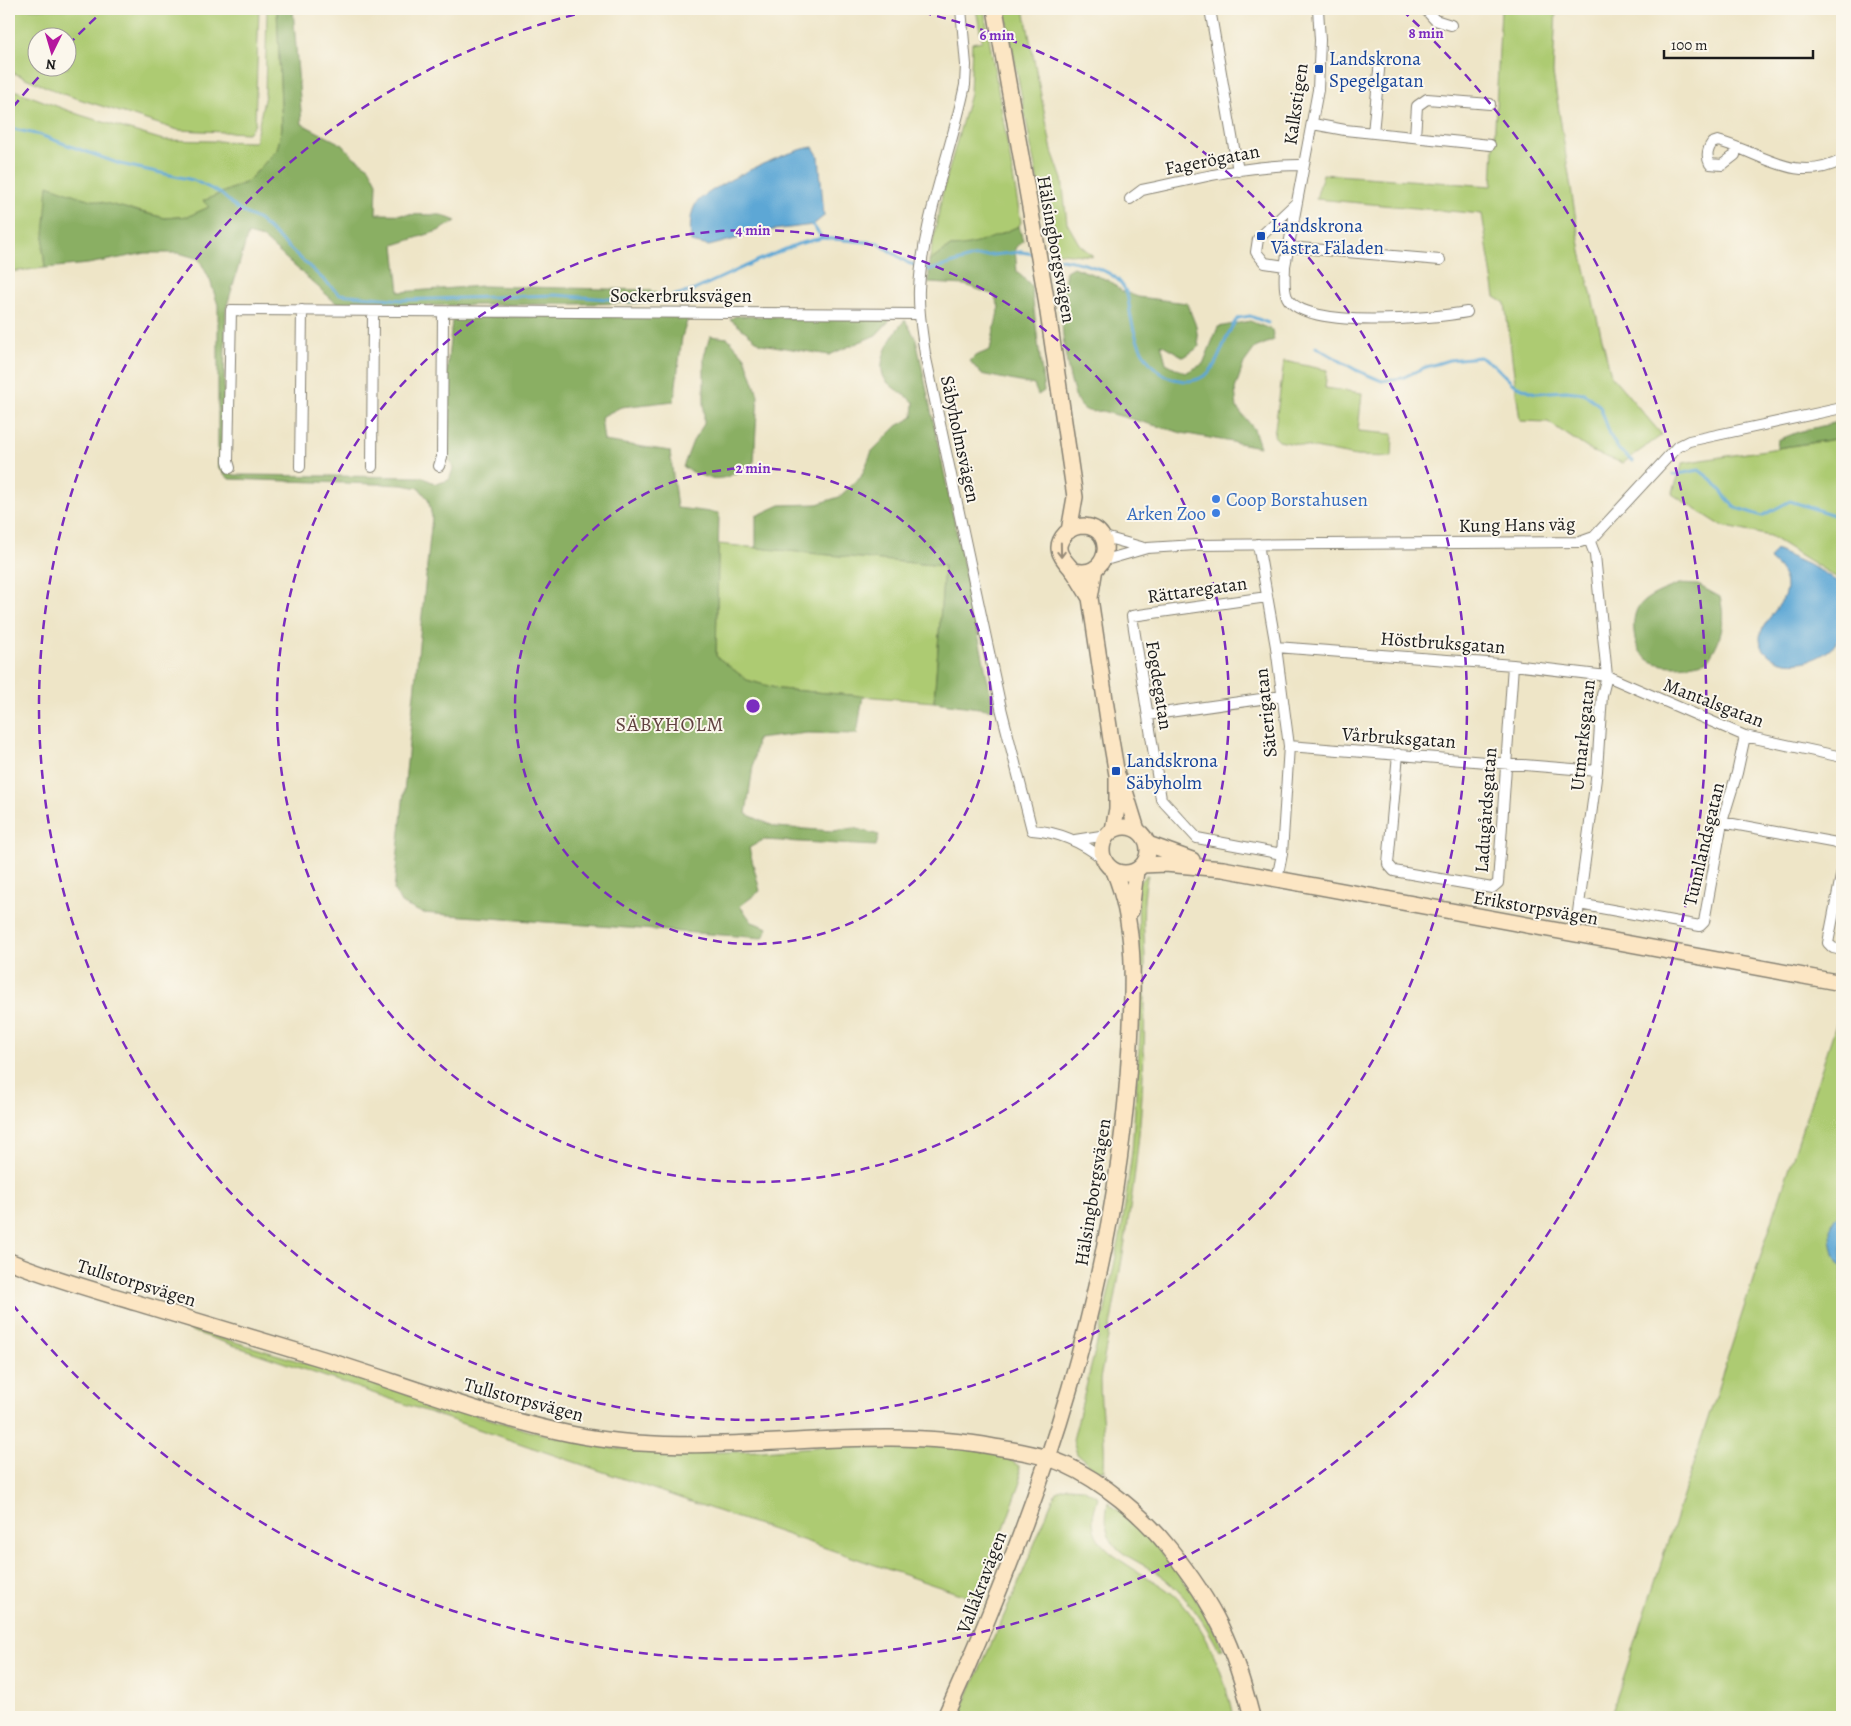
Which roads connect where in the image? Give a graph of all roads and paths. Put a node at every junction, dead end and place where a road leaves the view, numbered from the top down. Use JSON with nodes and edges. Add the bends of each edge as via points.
{"nodes":[{"id":1,"x":961,"y":9,"type":"edge"},
{"id":2,"x":995,"y":9,"type":"edge"},
{"id":3,"x":1210,"y":9,"type":"edge"},
{"id":4,"x":1319,"y":9,"type":"edge"},
{"id":5,"x":1425,"y":9,"type":"edge"},
{"id":6,"x":1451,"y":25,"type":"dead end"},
{"id":7,"x":1380,"y":60,"type":"dead end"},
{"id":8,"x":1490,"y":104,"type":"dead end"},
{"id":9,"x":1313,"y":124,"type":"junction"},
{"id":10,"x":1373,"y":133,"type":"junction"},
{"id":11,"x":1415,"y":137,"type":"junction"},
{"id":12,"x":1490,"y":144,"type":"dead end"},
{"id":13,"x":1736,"y":149,"type":"dead end"},
{"id":14,"x":1842,"y":160,"type":"edge"},
{"id":15,"x":1304,"y":165,"type":"junction"},
{"id":16,"x":1238,"y":171,"type":"junction"},
{"id":17,"x":1130,"y":199,"type":"dead end"},
{"id":18,"x":1296,"y":203,"type":"junction"},
{"id":19,"x":1289,"y":247,"type":"junction"},
{"id":20,"x":1440,"y":260,"type":"dead end"},
{"id":21,"x":1285,"y":266,"type":"junction"},
{"id":22,"x":302,"y":310,"type":"junction"},
{"id":23,"x":373,"y":311,"type":"junction"},
{"id":24,"x":443,"y":312,"type":"junction"},
{"id":25,"x":1467,"y":312,"type":"dead end"},
{"id":26,"x":919,"y":314,"type":"junction"},
{"id":27,"x":1842,"y":408,"type":"edge"},
{"id":28,"x":439,"y":466,"type":"dead end"},
{"id":29,"x":300,"y":467,"type":"dead end"},
{"id":30,"x":372,"y":467,"type":"dead end"},
{"id":31,"x":230,"y":468,"type":"dead end"},
{"id":32,"x":1075,"y":497,"type":"junction"},
{"id":33,"x":1069,"y":530,"type":"junction"},
{"id":34,"x":1096,"y":532,"type":"junction"},
{"id":35,"x":1589,"y":539,"type":"junction"},
{"id":36,"x":1258,"y":544,"type":"junction"},
{"id":37,"x":1147,"y":548,"type":"junction"},
{"id":38,"x":1099,"y":564,"type":"junction"},
{"id":39,"x":1072,"y":570,"type":"junction"},
{"id":40,"x":1267,"y":596,"type":"junction"},
{"id":41,"x":1090,"y":598,"type":"junction"},
{"id":42,"x":1132,"y":616,"type":"joint"},
{"id":43,"x":1276,"y":647,"type":"junction"},
{"id":44,"x":1513,"y":665,"type":"junction"},
{"id":45,"x":1607,"y":676,"type":"junction"},
{"id":46,"x":1282,"y":696,"type":"junction"},
{"id":47,"x":1148,"y":715,"type":"junction"},
{"id":48,"x":1745,"y":736,"type":"junction"},
{"id":49,"x":1289,"y":746,"type":"junction"},
{"id":50,"x":1398,"y":754,"type":"junction"},
{"id":51,"x":1842,"y":756,"type":"edge"},
{"id":52,"x":1505,"y":762,"type":"junction"},
{"id":53,"x":1597,"y":771,"type":"junction"},
{"id":54,"x":1117,"y":775,"type":"junction"},
{"id":55,"x":1722,"y":822,"type":"junction"},
{"id":56,"x":1137,"y":830,"type":"junction"},
{"id":57,"x":1110,"y":832,"type":"junction"},
{"id":58,"x":1075,"y":840,"type":"junction"},
{"id":59,"x":1148,"y":844,"type":"junction"},
{"id":60,"x":1842,"y":844,"type":"edge"},
{"id":61,"x":1282,"y":854,"type":"junction"},
{"id":62,"x":1103,"y":859,"type":"junction"},
{"id":63,"x":1140,"y":868,"type":"junction"},
{"id":64,"x":1223,"y":869,"type":"junction"},
{"id":65,"x":1114,"y":871,"type":"junction"},
{"id":66,"x":1842,"y":871,"type":"edge"},
{"id":67,"x":1277,"y":879,"type":"junction"},
{"id":68,"x":1579,"y":904,"type":"junction"},
{"id":69,"x":1130,"y":925,"type":"junction"},
{"id":70,"x":1575,"y":934,"type":"junction"},
{"id":71,"x":1842,"y":950,"type":"edge"},
{"id":72,"x":1842,"y":983,"type":"edge"},
{"id":73,"x":9,"y":1262,"type":"edge"},
{"id":74,"x":1048,"y":1458,"type":"junction"},
{"id":75,"x":945,"y":1717,"type":"edge"},
{"id":76,"x":1252,"y":1717,"type":"edge"}],
"edges":[{"from":1,"to":26,"type":"street","name":"Säbyholmsvägen","via":[[965,85],[926,236]]},
{"from":2,"to":32,"type":"main road","name":"Hälsingborgsvägen","via":[[1045,292]]},
{"from":3,"to":16,"type":"street"},
{"from":4,"to":9,"type":"street","name":"Kalkstigen","via":[[1319,69]]},
{"from":5,"to":6,"type":"street","via":[[1435,20]]},
{"from":7,"to":10,"type":"street"},
{"from":8,"to":11,"type":"street","via":[[1426,99],[1417,106]]},
{"from":9,"to":10,"type":"street"},
{"from":9,"to":15,"type":"street","name":"Kalkstigen"},
{"from":10,"to":11,"type":"street"},
{"from":11,"to":12,"type":"street"},
{"from":13,"to":14,"type":"street","via":[[1799,169],[1818,168]]},
{"from":15,"to":16,"type":"street","name":"Fagerögatan","via":[[1278,164]]},
{"from":15,"to":18,"type":"street","name":"Kalkstigen"},
{"from":16,"to":17,"type":"street","name":"Fagerögatan","via":[[1142,190]]},
{"from":18,"to":19,"type":"street","name":"Kalkstigen"},
{"from":18,"to":21,"type":"street","via":[[1256,243],[1261,261]]},
{"from":19,"to":20,"type":"street"},
{"from":19,"to":21,"type":"street","name":"Kalkstigen"},
{"from":21,"to":25,"type":"street","name":"Kalkstigen","via":[[1287,296],[1294,304],[1312,312],[1378,320],[1409,320]]},
{"from":22,"to":23,"type":"street","name":"Sockerbruksvägen"},
{"from":22,"to":29,"type":"street"},
{"from":22,"to":31,"type":"street","name":"Sockerbruksvägen","via":[[231,310]]},
{"from":23,"to":24,"type":"street","name":"Sockerbruksvägen"},
{"from":23,"to":30,"type":"street"},
{"from":24,"to":26,"type":"street","name":"Sockerbruksvägen"},
{"from":24,"to":28,"type":"street","via":[[442,457]]},
{"from":26,"to":58,"type":"street","name":"Säbyholmsvägen","via":[[978,603],[1028,818],[1032,830]]},
{"from":27,"to":35,"type":"street","name":"Kung Hans väg","via":[[1689,441],[1677,447]]},
{"from":32,"to":33,"type":"main road","name":"Hälsingborgsvägen"},
{"from":32,"to":34,"type":"main road","name":"Hälsingborgsvägen"},
{"from":33,"to":34,"type":"main road","via":[[1079,527]]},
{"from":33,"to":39,"type":"main road","one_way":true,"via":[[1060,551]]},
{"from":34,"to":37,"type":"street","name":"Kung Hans väg"},
{"from":34,"to":38,"type":"main road","via":[[1106,548]]},
{"from":35,"to":36,"type":"street","name":"Kung Hans väg","via":[[1580,542]]},
{"from":35,"to":45,"type":"street","name":"Utmarksgatan","via":[[1595,555]]},
{"from":36,"to":37,"type":"street","name":"Kung Hans väg"},
{"from":36,"to":40,"type":"street","name":"Säterigatan"},
{"from":37,"to":38,"type":"street","name":"Kung Hans väg"},
{"from":38,"to":39,"type":"main road","via":[[1084,572]]},
{"from":38,"to":41,"type":"main road"},
{"from":39,"to":41,"type":"main road"},
{"from":40,"to":42,"type":"street","name":"Rättaregatan"},
{"from":40,"to":43,"type":"street","name":"Säterigatan"},
{"from":41,"to":54,"type":"main road"},
{"from":42,"to":47,"type":"street","name":"Fogdegatan"},
{"from":43,"to":44,"type":"street","name":"Höstbruksgatan"},
{"from":43,"to":46,"type":"street","name":"Säterigatan"},
{"from":44,"to":45,"type":"street","name":"Höstbruksgatan"},
{"from":44,"to":52,"type":"street","name":"Ladugårdsgatan"},
{"from":45,"to":48,"type":"street","name":"Mantalsgatan"},
{"from":45,"to":53,"type":"street","name":"Utmarksgatan","via":[[1602,694]]},
{"from":46,"to":47,"type":"street"},
{"from":46,"to":49,"type":"street","name":"Säterigatan"},
{"from":47,"to":61,"type":"street","name":"Fogdegatan","via":[[1158,792],[1189,831],[1197,838]]},
{"from":48,"to":51,"type":"street","name":"Mantalsgatan"},
{"from":48,"to":55,"type":"street","name":"Tunnlandsgatan","via":[[1738,773]]},
{"from":49,"to":50,"type":"street","name":"Vårbruksgatan"},
{"from":49,"to":61,"type":"street","name":"Säterigatan"},
{"from":50,"to":52,"type":"street","name":"Vårbruksgatan"},
{"from":50,"to":52,"type":"street","name":"Ladugårdsgatan","via":[[1388,864],[1394,871],[1492,888],[1498,883]]},
{"from":52,"to":53,"type":"street","name":"Vårbruksgatan"},
{"from":53,"to":68,"type":"street","name":"Utmarksgatan"},
{"from":54,"to":56,"type":"main road"},
{"from":54,"to":57,"type":"main road","via":[[1117,809]]},
{"from":55,"to":60,"type":"street"},
{"from":55,"to":68,"type":"street","name":"Tunnlandsgatan","via":[[1704,922],[1700,926]]},
{"from":56,"to":57,"type":"main road","via":[[1125,827]]},
{"from":56,"to":59,"type":"main road"},
{"from":57,"to":58,"type":"street","name":"Säbyholmsvägen"},
{"from":57,"to":62,"type":"main road","via":[[1102,849]]},
{"from":58,"to":62,"type":"street","name":"Säbyholmsvägen"},
{"from":59,"to":63,"type":"main road","via":[[1148,855]]},
{"from":59,"to":64,"type":"main road","name":"Erikstorpsvägen"},
{"from":61,"to":67,"type":"street","name":"Säterigatan"},
{"from":62,"to":65,"type":"main road"},
{"from":63,"to":64,"type":"main road","name":"Erikstorpsvägen","via":[[1165,864]]},
{"from":63,"to":65,"type":"main road","via":[[1125,874]]},
{"from":63,"to":69,"type":"main road","name":"Hälsingborgsvägen"},
{"from":64,"to":67,"type":"main road","name":"Erikstorpsvägen"},
{"from":65,"to":69,"type":"main road","name":"Hälsingborgsvägen"},
{"from":66,"to":71,"type":"street","via":[[1828,943]]},
{"from":67,"to":70,"type":"main road","name":"Erikstorpsvägen"},
{"from":68,"to":70,"type":"street","name":"Utmarksgatan"},
{"from":69,"to":74,"type":"main road","name":"Hälsingborgsvägen","via":[[1132,1003],[1118,1176],[1092,1310]]},
{"from":70,"to":72,"type":"main road","name":"Erikstorpsvägen"},
{"from":73,"to":74,"type":"main road","name":"Tullstorpsvägen","via":[[467,1406],[572,1434],[667,1446],[914,1437],[969,1442]]},
{"from":74,"to":75,"type":"main road","name":"Vallåkravägen","via":[[994,1609]]},
{"from":74,"to":76,"type":"main road","name":"Tullstorpsvägen","via":[[1081,1473],[1138,1514],[1190,1574],[1215,1613],[1239,1666]]}]}
